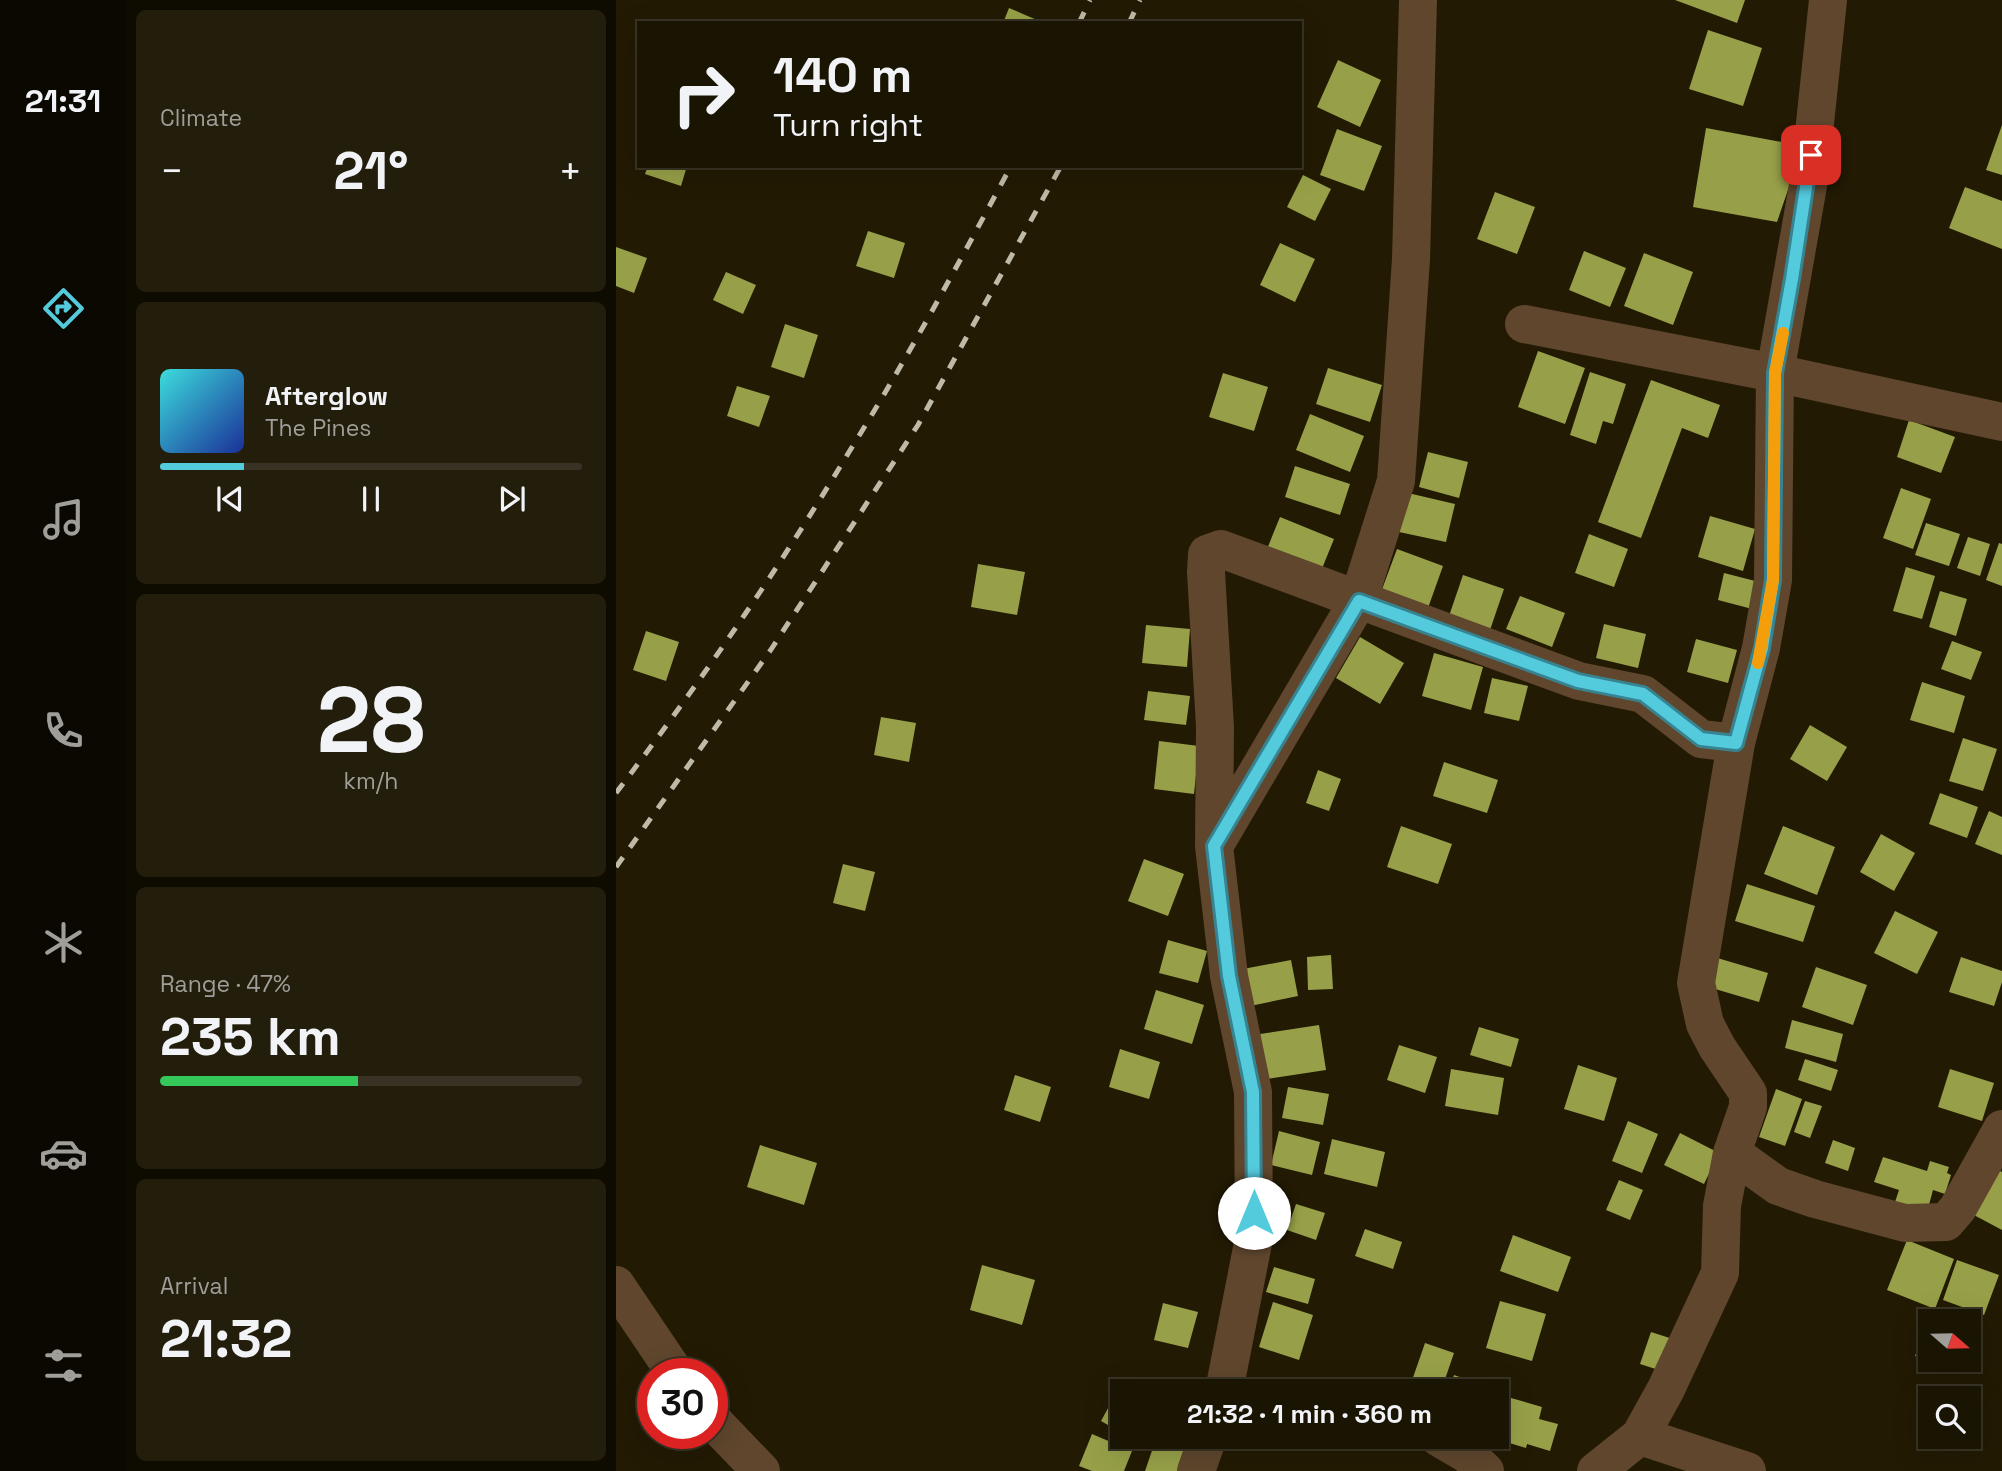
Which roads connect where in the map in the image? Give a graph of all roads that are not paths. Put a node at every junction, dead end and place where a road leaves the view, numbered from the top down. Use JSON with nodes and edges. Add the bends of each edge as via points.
{"nodes":[{"id":1,"x":1418,"y":0,"type":"edge"},
{"id":2,"x":1828,"y":0,"type":"edge"},
{"id":3,"x":1524,"y":324,"type":"dead end"},
{"id":4,"x":1775,"y":373,"type":"junction"},
{"id":5,"x":2002,"y":422,"type":"edge"},
{"id":6,"x":1359,"y":601,"type":"junction"},
{"id":7,"x":1736,"y":743,"type":"junction"},
{"id":8,"x":1214,"y":846,"type":"junction"},
{"id":9,"x":2002,"y":1129,"type":"edge"},
{"id":10,"x":1732,"y":1153,"type":"junction"},
{"id":11,"x":616,"y":1284,"type":"edge"},
{"id":12,"x":665,"y":1358,"type":"edge"},
{"id":13,"x":1228,"y":1379,"type":"edge"},
{"id":14,"x":1640,"y":1436,"type":"junction"},
{"id":15,"x":728,"y":1437,"type":"edge"},
{"id":16,"x":1204,"y":1449,"type":"edge"},
{"id":17,"x":1458,"y":1449,"type":"edge"},
{"id":18,"x":761,"y":1471,"type":"edge"},
{"id":19,"x":1196,"y":1471,"type":"edge"},
{"id":20,"x":1485,"y":1471,"type":"edge"},
{"id":21,"x":1596,"y":1471,"type":"edge"},
{"id":22,"x":1747,"y":1471,"type":"edge"}],
"edges":[{"from":1,"to":6,"type":"street","via":[[1411,259],[1396,481]]},
{"from":2,"to":4,"type":"street","via":[[1809,180]]},
{"from":3,"to":4,"type":"street"},
{"from":4,"to":5,"type":"street"},
{"from":4,"to":7,"type":"street","via":[[1773,580],[1762,648]]},
{"from":6,"to":7,"type":"street","via":[[1578,681],[1643,694],[1701,739]]},
{"from":6,"to":8,"type":"street"},
{"from":6,"to":8,"type":"street","via":[[1235,552],[1221,549],[1207,554],[1215,727]]},
{"from":7,"to":10,"type":"street","via":[[1696,983],[1705,1024],[1748,1093],[1748,1107]]},
{"from":8,"to":13,"type":"street","via":[[1229,976],[1253,1092],[1254,1238]]},
{"from":9,"to":10,"type":"street","via":[[1946,1222],[1905,1223],[1815,1199],[1778,1186]]},
{"from":10,"to":14,"type":"street","via":[[1722,1206],[1720,1273]]},
{"from":11,"to":12,"type":"street"},
{"from":14,"to":21,"type":"street"},
{"from":14,"to":22,"type":"street"},
{"from":15,"to":18,"type":"street"},
{"from":16,"to":19,"type":"street"},
{"from":17,"to":20,"type":"street"}]}
